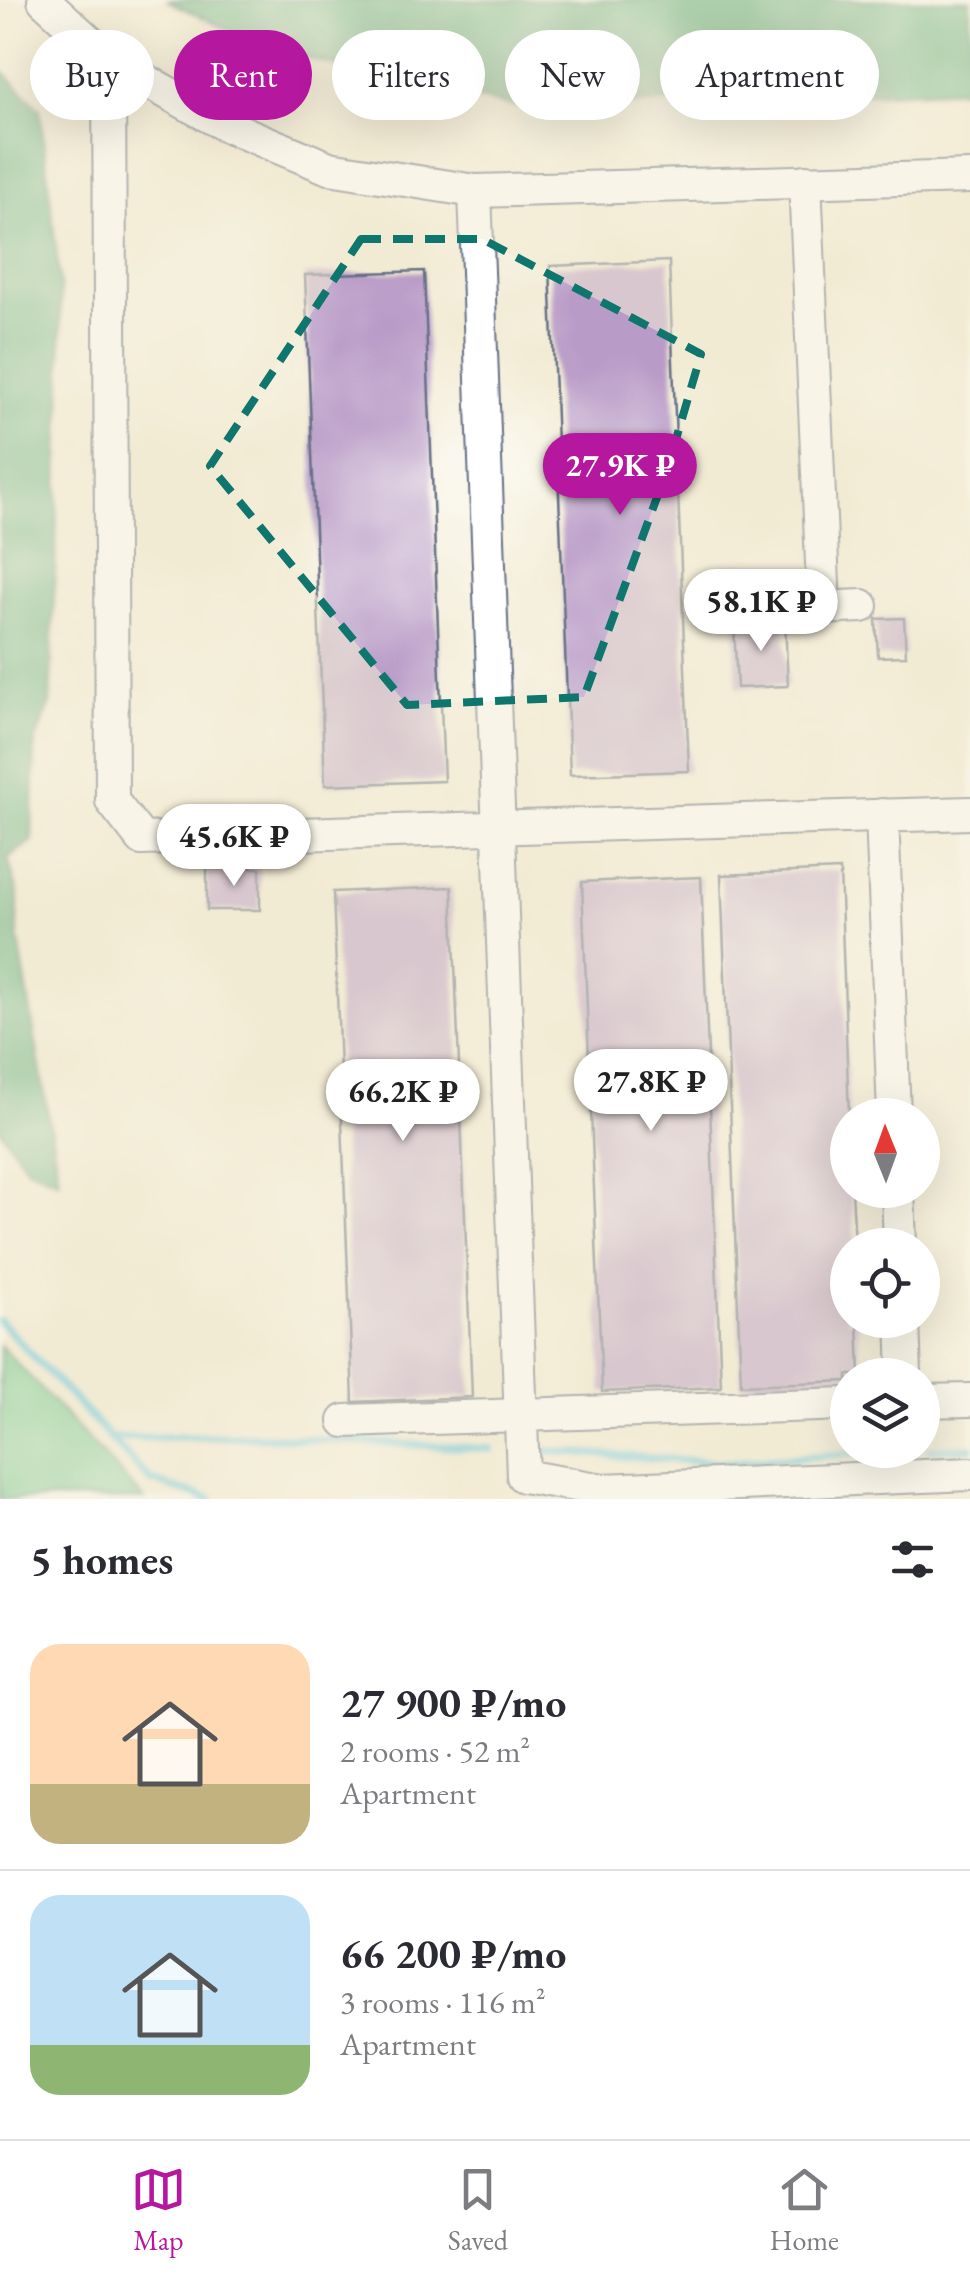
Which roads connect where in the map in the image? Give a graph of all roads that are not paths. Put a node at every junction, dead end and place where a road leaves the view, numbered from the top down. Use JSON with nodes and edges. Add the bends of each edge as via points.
{"nodes":[{"id":1,"x":44,"y":0,"type":"edge"},
{"id":2,"x":76,"y":30,"type":"edge"},
{"id":3,"x":154,"y":85,"type":"edge"},
{"id":4,"x":109,"y":120,"type":"edge"},
{"id":5,"x":970,"y":177,"type":"edge"},
{"id":6,"x":805,"y":181,"type":"junction"},
{"id":7,"x":475,"y":191,"type":"junction"},
{"id":8,"x":862,"y":606,"type":"dead end"},
{"id":9,"x":824,"y":608,"type":"junction"},
{"id":10,"x":756,"y":611,"type":"dead end"},
{"id":11,"x":970,"y":812,"type":"edge"},
{"id":12,"x":882,"y":815,"type":"junction"},
{"id":13,"x":499,"y":829,"type":"junction"},
{"id":14,"x":893,"y":1098,"type":"edge"},
{"id":15,"x":970,"y":1400,"type":"edge"},
{"id":16,"x":940,"y":1401,"type":"edge"},
{"id":17,"x":830,"y":1405,"type":"edge"},
{"id":18,"x":521,"y":1415,"type":"junction"},
{"id":19,"x":345,"y":1421,"type":"dead end"},
{"id":20,"x":852,"y":1468,"type":"edge"},
{"id":21,"x":937,"y":1468,"type":"edge"},
{"id":22,"x":970,"y":1474,"type":"edge"}],
"edges":[{"from":1,"to":2,"type":"lane"},
{"from":3,"to":7,"type":"lane","via":[[224,125],[330,168]]},
{"from":4,"to":13,"type":"lane","via":[[112,801],[142,839]]},
{"from":5,"to":6,"type":"lane"},
{"from":6,"to":7,"type":"lane"},
{"from":6,"to":9,"type":"lane"},
{"from":7,"to":13,"type":"lane"},
{"from":8,"to":9,"type":"lane"},
{"from":9,"to":10,"type":"lane"},
{"from":11,"to":12,"type":"lane"},
{"from":12,"to":13,"type":"lane"},
{"from":12,"to":14,"type":"lane"},
{"from":13,"to":18,"type":"lane"},
{"from":15,"to":16,"type":"lane"},
{"from":17,"to":18,"type":"lane"},
{"from":18,"to":19,"type":"lane"},
{"from":18,"to":20,"type":"lane","via":[[524,1476],[603,1490]]},
{"from":21,"to":22,"type":"lane"}]}
